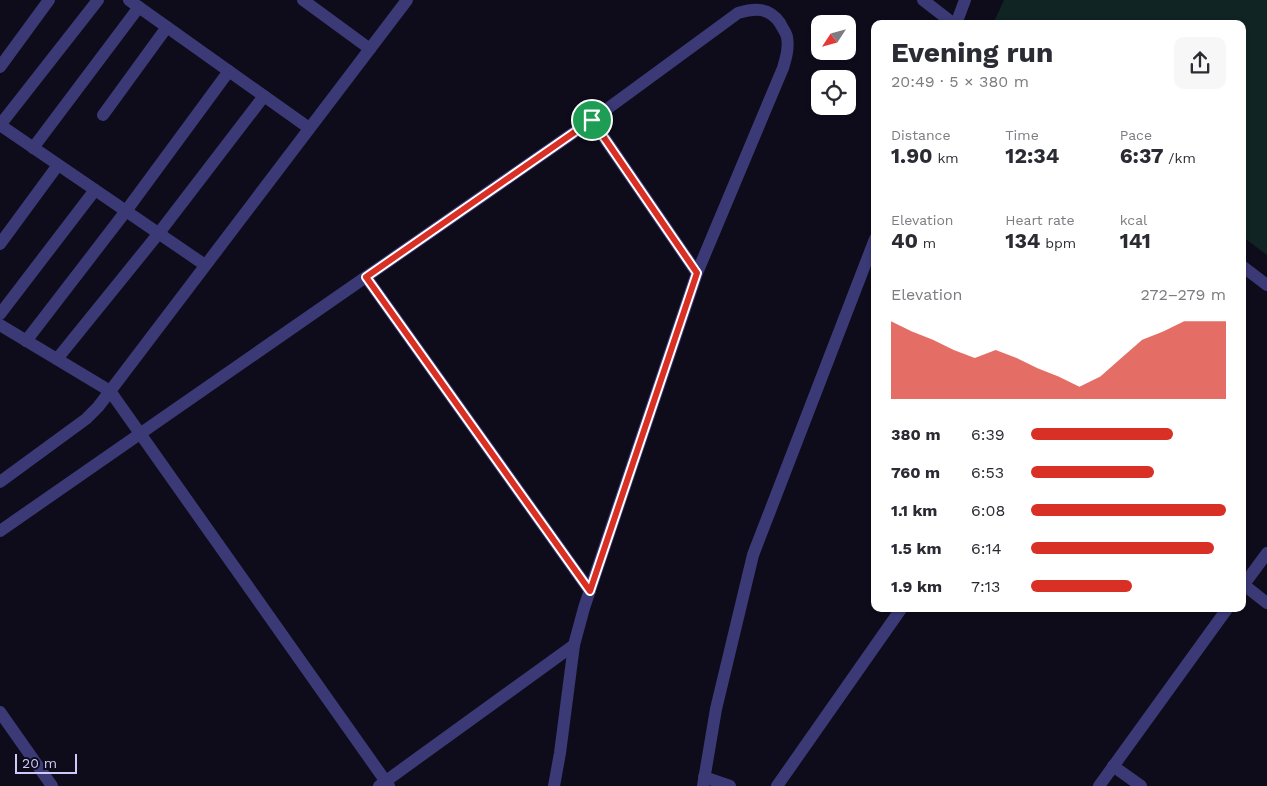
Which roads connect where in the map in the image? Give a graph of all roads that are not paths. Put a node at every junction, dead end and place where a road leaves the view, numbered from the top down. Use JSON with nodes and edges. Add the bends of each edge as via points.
{"nodes":[{"id":1,"x":49,"y":0,"type":"edge"},
{"id":2,"x":98,"y":0,"type":"edge"},
{"id":3,"x":303,"y":0,"type":"edge"},
{"id":4,"x":406,"y":0,"type":"edge"},
{"id":5,"x":923,"y":0,"type":"edge"},
{"id":6,"x":965,"y":0,"type":"edge"},
{"id":7,"x":134,"y":4,"type":"edge"},
{"id":8,"x":950,"y":20,"type":"edge"},
{"id":9,"x":957,"y":20,"type":"edge"},
{"id":10,"x":167,"y":27,"type":"junction"},
{"id":11,"x":370,"y":49,"type":"junction"},
{"id":12,"x":0,"y":67,"type":"edge"},
{"id":13,"x":229,"y":71,"type":"junction"},
{"id":14,"x":264,"y":96,"type":"junction"},
{"id":15,"x":103,"y":116,"type":"dead end"},
{"id":16,"x":592,"y":120,"type":"junction"},
{"id":17,"x":0,"y":125,"type":"edge"},
{"id":18,"x":309,"y":128,"type":"junction"},
{"id":19,"x":33,"y":148,"type":"junction"},
{"id":20,"x":58,"y":165,"type":"junction"},
{"id":21,"x":95,"y":190,"type":"junction"},
{"id":22,"x":126,"y":211,"type":"junction"},
{"id":23,"x":158,"y":233,"type":"junction"},
{"id":24,"x":0,"y":244,"type":"edge"},
{"id":25,"x":871,"y":249,"type":"edge"},
{"id":26,"x":205,"y":265,"type":"junction"},
{"id":27,"x":1246,"y":269,"type":"edge"},
{"id":28,"x":697,"y":273,"type":"junction"},
{"id":29,"x":366,"y":277,"type":"junction"},
{"id":30,"x":1267,"y":284,"type":"edge"},
{"id":31,"x":0,"y":314,"type":"edge"},
{"id":32,"x":0,"y":325,"type":"edge"},
{"id":33,"x":26,"y":341,"type":"junction"},
{"id":34,"x":57,"y":359,"type":"junction"},
{"id":35,"x":110,"y":391,"type":"junction"},
{"id":36,"x":140,"y":434,"type":"junction"},
{"id":37,"x":0,"y":482,"type":"edge"},
{"id":38,"x":0,"y":531,"type":"edge"},
{"id":39,"x":1267,"y":553,"type":"edge"},
{"id":40,"x":1246,"y":582,"type":"edge"},
{"id":41,"x":1246,"y":588,"type":"edge"},
{"id":42,"x":590,"y":591,"type":"junction"},
{"id":43,"x":1267,"y":603,"type":"edge"},
{"id":44,"x":899,"y":612,"type":"edge"},
{"id":45,"x":1225,"y":612,"type":"edge"},
{"id":46,"x":574,"y":645,"type":"junction"},
{"id":47,"x":0,"y":712,"type":"edge"},
{"id":48,"x":1113,"y":766,"type":"junction"},
{"id":49,"x":704,"y":782,"type":"edge"},
{"id":50,"x":384,"y":784,"type":"edge"},
{"id":51,"x":52,"y":786,"type":"edge"},
{"id":52,"x":554,"y":786,"type":"edge"},
{"id":53,"x":730,"y":786,"type":"edge"},
{"id":54,"x":777,"y":786,"type":"edge"},
{"id":55,"x":1099,"y":786,"type":"edge"},
{"id":56,"x":1141,"y":786,"type":"edge"}],
"edges":[{"from":1,"to":12,"type":"street"},
{"from":2,"to":17,"type":"street"},
{"from":3,"to":11,"type":"street"},
{"from":4,"to":11,"type":"street"},
{"from":5,"to":8,"type":"street"},
{"from":6,"to":9,"type":"street"},
{"from":7,"to":10,"type":"street"},
{"from":7,"to":19,"type":"street"},
{"from":10,"to":13,"type":"street"},
{"from":10,"to":15,"type":"street"},
{"from":11,"to":18,"type":"street"},
{"from":13,"to":14,"type":"street"},
{"from":13,"to":22,"type":"street"},
{"from":14,"to":18,"type":"street"},
{"from":14,"to":23,"type":"street"},
{"from":16,"to":28,"type":"street"},
{"from":16,"to":28,"type":"street","via":[[738,13],[752,9],[774,15],[787,35],[788,50],[783,68]]},
{"from":16,"to":29,"type":"street"},
{"from":17,"to":19,"type":"street"},
{"from":18,"to":26,"type":"street"},
{"from":19,"to":20,"type":"street"},
{"from":20,"to":21,"type":"street"},
{"from":20,"to":24,"type":"street"},
{"from":21,"to":22,"type":"street"},
{"from":21,"to":31,"type":"street"},
{"from":22,"to":23,"type":"street"},
{"from":22,"to":33,"type":"street"},
{"from":23,"to":26,"type":"street"},
{"from":23,"to":34,"type":"street"},
{"from":25,"to":49,"type":"street","via":[[753,555],[716,709]]},
{"from":26,"to":35,"type":"street"},
{"from":27,"to":30,"type":"street"},
{"from":28,"to":42,"type":"street"},
{"from":29,"to":36,"type":"street"},
{"from":29,"to":42,"type":"street"},
{"from":32,"to":33,"type":"street"},
{"from":33,"to":34,"type":"street"},
{"from":34,"to":35,"type":"street"},
{"from":35,"to":36,"type":"street"},
{"from":35,"to":37,"type":"street","via":[[86,418]]},
{"from":36,"to":38,"type":"street"},
{"from":36,"to":50,"type":"street"},
{"from":39,"to":40,"type":"street"},
{"from":41,"to":43,"type":"street"},
{"from":42,"to":46,"type":"street"},
{"from":44,"to":54,"type":"street"},
{"from":45,"to":48,"type":"street"},
{"from":46,"to":50,"type":"street"},
{"from":46,"to":52,"type":"street"},
{"from":47,"to":51,"type":"street"},
{"from":48,"to":55,"type":"street"},
{"from":48,"to":56,"type":"street"},
{"from":49,"to":53,"type":"street"}]}
